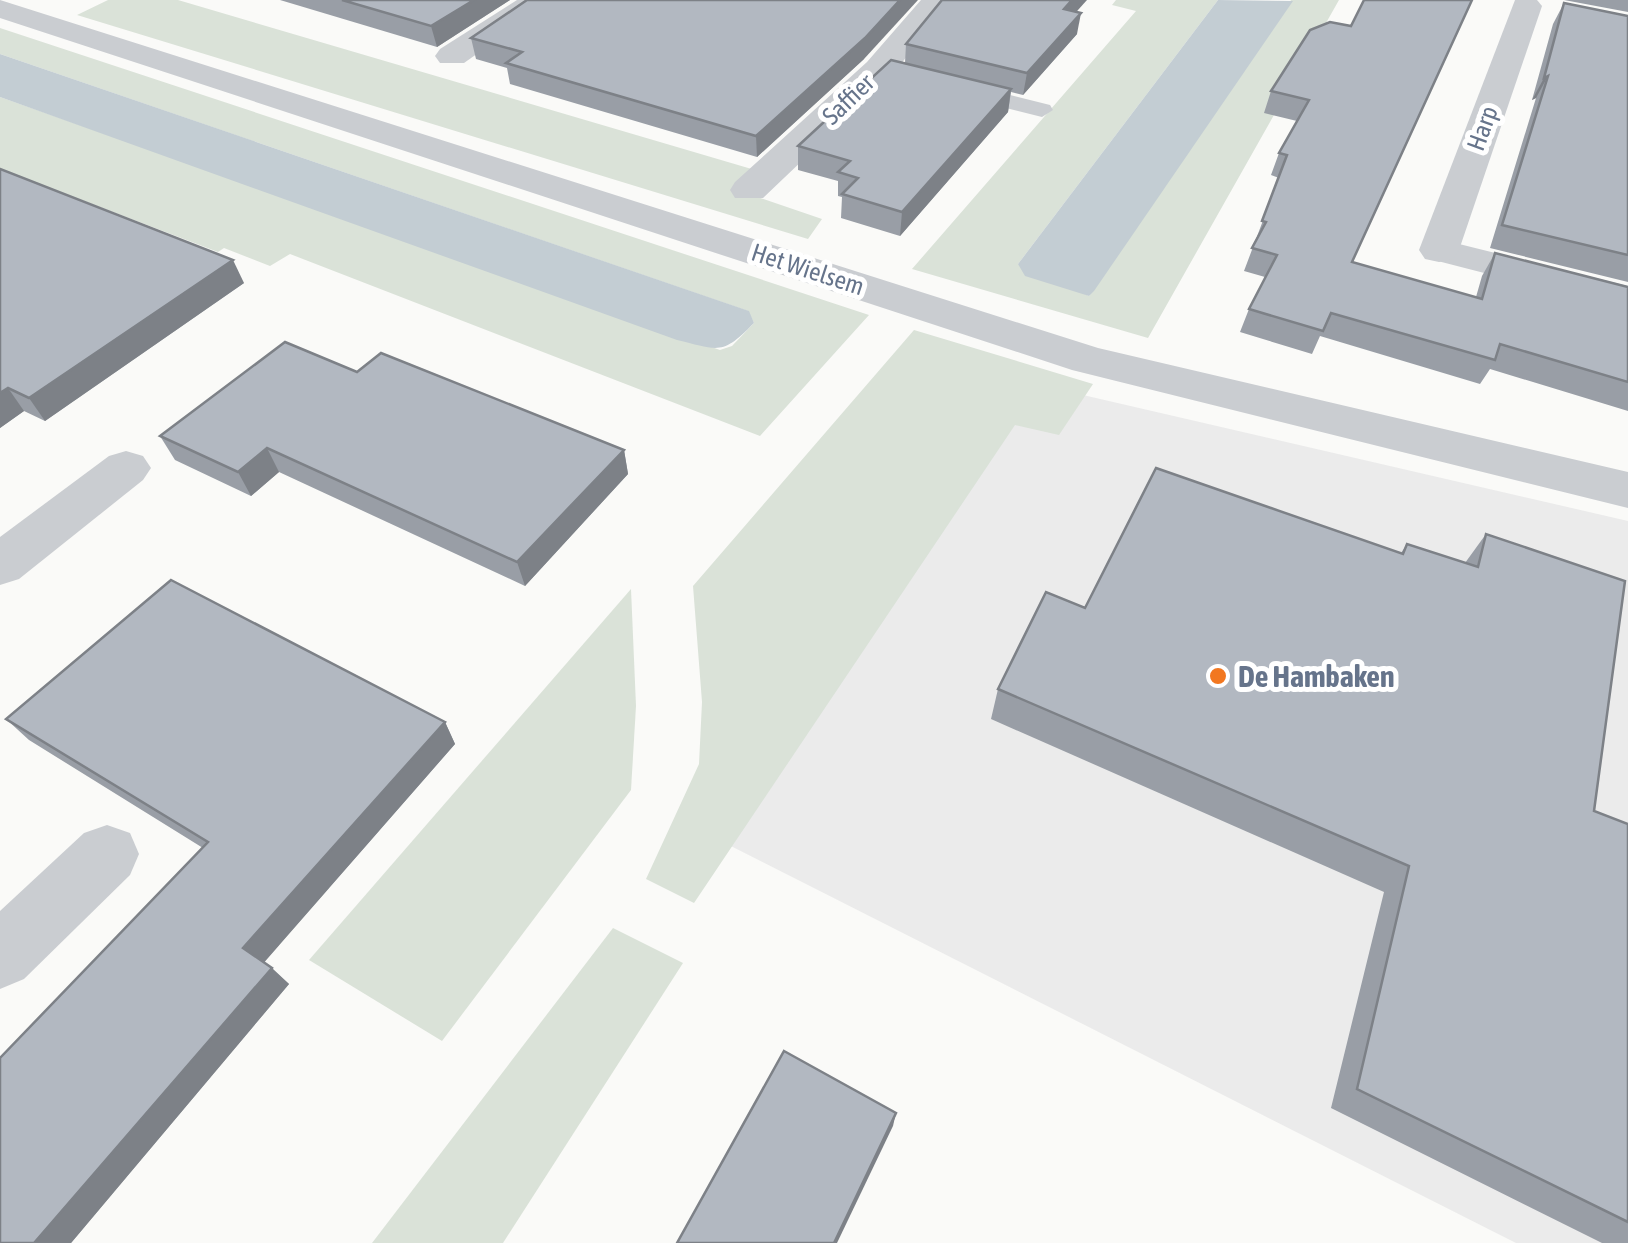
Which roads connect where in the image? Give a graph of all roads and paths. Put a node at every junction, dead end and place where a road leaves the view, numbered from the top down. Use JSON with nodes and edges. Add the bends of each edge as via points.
{"nodes":[{"id":1,"x":538,"y":0,"type":"edge"},
{"id":2,"x":938,"y":0,"type":"edge"},
{"id":3,"x":1525,"y":6,"type":"edge"},
{"id":4,"x":0,"y":8,"type":"edge"},
{"id":5,"x":452,"y":56,"type":"dead end"},
{"id":6,"x":933,"y":82,"type":"edge"},
{"id":7,"x":1042,"y":110,"type":"dead end"},
{"id":8,"x":749,"y":190,"type":"dead end"},
{"id":9,"x":1439,"y":250,"type":"joint"},
{"id":10,"x":1628,"y":298,"type":"edge"},
{"id":11,"x":126,"y":468,"type":"dead end"},
{"id":12,"x":1628,"y":490,"type":"edge"},
{"id":13,"x":0,"y":565,"type":"edge"},
{"id":14,"x":107,"y":854,"type":"dead end"},
{"id":15,"x":0,"y":956,"type":"edge"}],
"edges":[{"from":1,"to":5,"type":"street"},
{"from":2,"to":8,"type":"street","name":"Saffier","via":[[888,71]]},
{"from":3,"to":9,"type":"street","name":"Harp"},
{"from":4,"to":12,"type":"street","name":"Het Wielsem","via":[[1088,360]]},
{"from":6,"to":7,"type":"lane"},
{"from":9,"to":10,"type":"street"},
{"from":11,"to":13,"type":"street"},
{"from":14,"to":15,"type":"street"}]}
